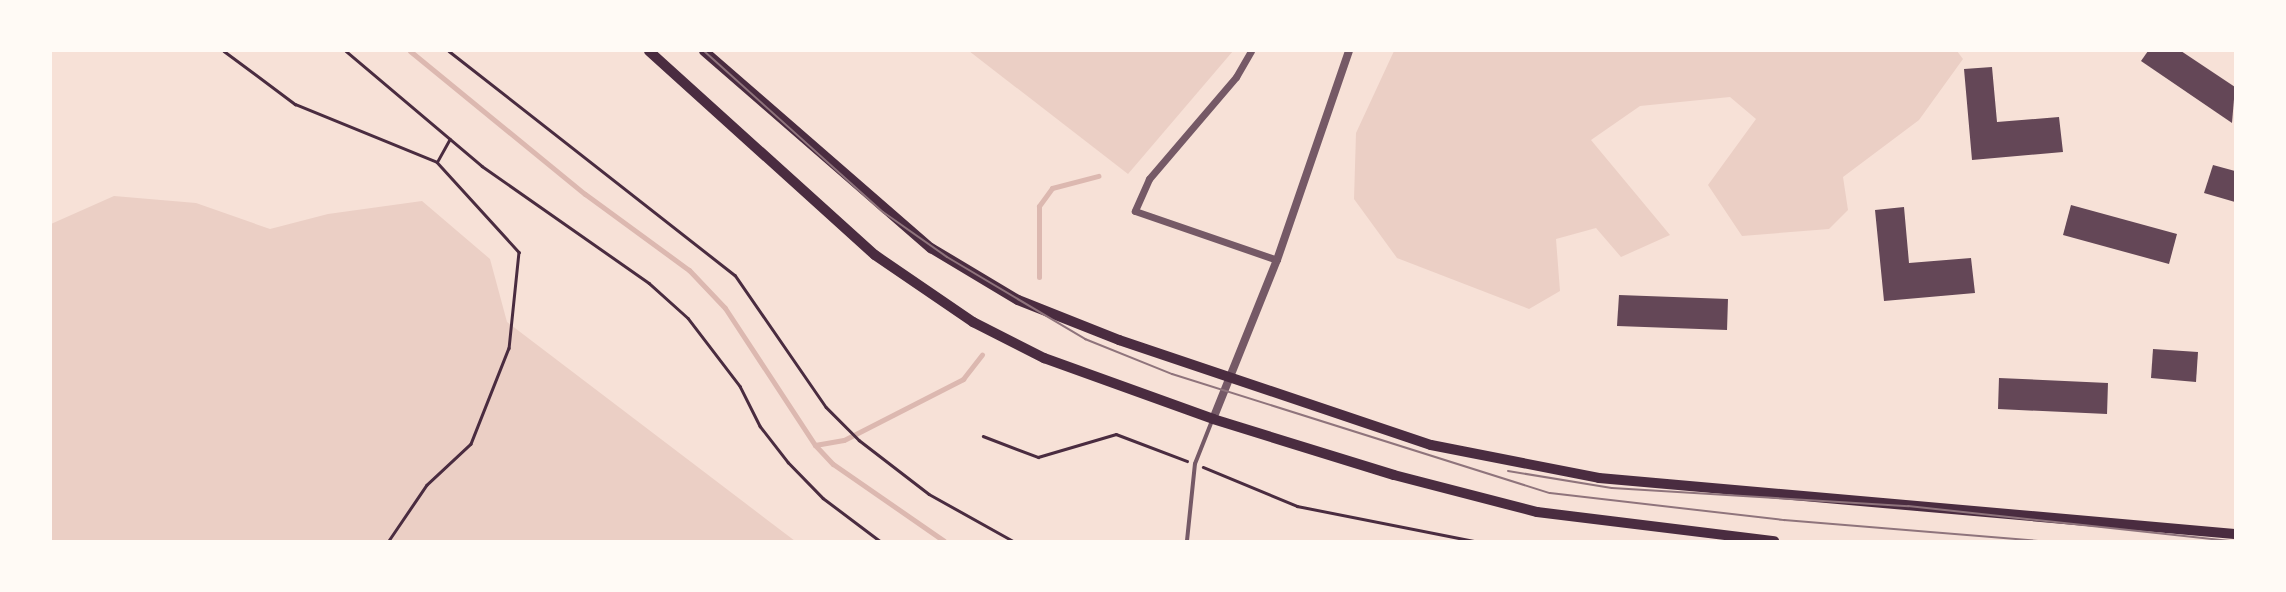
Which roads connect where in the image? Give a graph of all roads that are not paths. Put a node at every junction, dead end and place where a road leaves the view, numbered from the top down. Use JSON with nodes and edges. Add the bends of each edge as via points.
{"nodes":[{"id":1,"x":649,"y":51,"type":"edge"},
{"id":2,"x":704,"y":51,"type":"edge"},
{"id":3,"x":1251,"y":51,"type":"edge"},
{"id":4,"x":1349,"y":51,"type":"edge"},
{"id":5,"x":1277,"y":260,"type":"junction"},
{"id":6,"x":1231,"y":376,"type":"junction"},
{"id":7,"x":1213,"y":419,"type":"junction"},
{"id":8,"x":2235,"y":534,"type":"edge"},
{"id":9,"x":1709,"y":538,"type":"edge"},
{"id":10,"x":1746,"y":540,"type":"edge"},
{"id":11,"x":1187,"y":541,"type":"edge"},
{"id":12,"x":1774,"y":541,"type":"edge"}],
"edges":[{"from":1,"to":7,"type":"main road","via":[[834,222],[915,285],[973,322],[1044,358]]},
{"from":2,"to":6,"type":"main road","via":[[921,240],[976,277],[1018,300],[1106,335]]},
{"from":3,"to":5,"type":"street","via":[[1236,77],[1149,179],[1135,211]]},
{"from":4,"to":5,"type":"street"},
{"from":5,"to":6,"type":"street"},
{"from":6,"to":7,"type":"street"},
{"from":6,"to":8,"type":"main road","via":[[1431,445],[1599,478]]},
{"from":7,"to":9,"type":"main road","via":[[1394,475],[1537,512]]},
{"from":7,"to":11,"type":"lane","via":[[1195,464]]},
{"from":9,"to":10,"type":"main road"},
{"from":10,"to":12,"type":"main road"}]}
